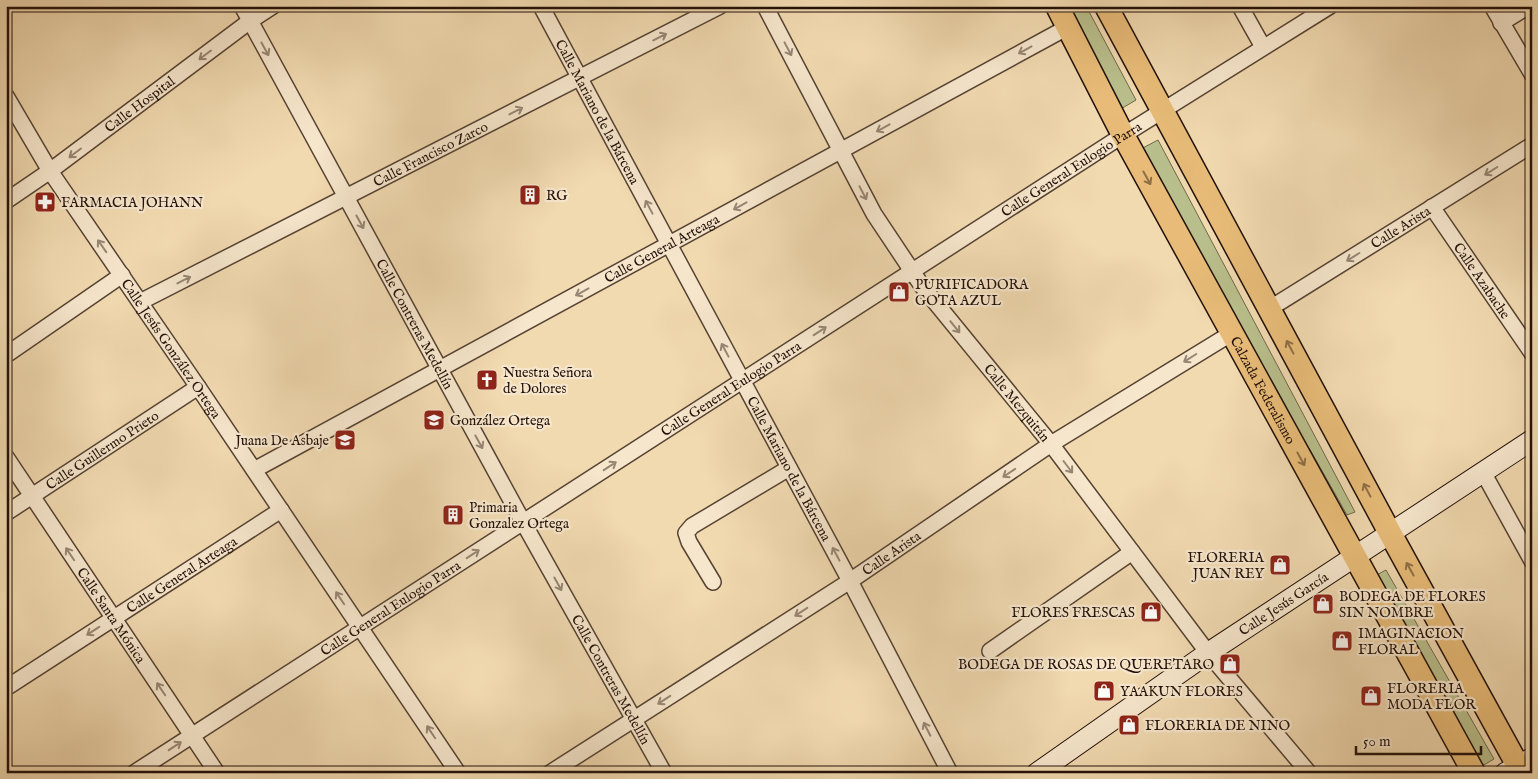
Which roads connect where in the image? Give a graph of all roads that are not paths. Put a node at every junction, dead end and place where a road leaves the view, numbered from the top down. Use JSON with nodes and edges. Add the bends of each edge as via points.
{"nodes":[{"id":1,"x":242,"y":6,"type":"edge"},
{"id":2,"x":273,"y":6,"type":"edge"},
{"id":3,"x":541,"y":6,"type":"edge"},
{"id":4,"x":720,"y":6,"type":"edge"},
{"id":5,"x":766,"y":6,"type":"edge"},
{"id":6,"x":1057,"y":6,"type":"edge"},
{"id":7,"x":1240,"y":6,"type":"edge"},
{"id":8,"x":1330,"y":6,"type":"edge"},
{"id":9,"x":1492,"y":6,"type":"edge"},
{"id":10,"x":1529,"y":6,"type":"edge"},
{"id":11,"x":1107,"y":7,"type":"edge"},
{"id":12,"x":250,"y":22,"type":"junction"},
{"id":13,"x":1502,"y":23,"type":"junction"},
{"id":14,"x":1068,"y":27,"type":"junction"},
{"id":15,"x":1263,"y":47,"type":"junction"},
{"id":16,"x":1532,"y":74,"type":"edge"},
{"id":17,"x":580,"y":78,"type":"junction"},
{"id":18,"x":6,"y":96,"type":"edge"},
{"id":19,"x":1162,"y":111,"type":"junction"},
{"id":20,"x":1123,"y":135,"type":"junction"},
{"id":21,"x":1532,"y":144,"type":"edge"},
{"id":22,"x":841,"y":151,"type":"junction"},
{"id":23,"x":50,"y":171,"type":"junction"},
{"id":24,"x":346,"y":197,"type":"junction"},
{"id":25,"x":6,"y":201,"type":"edge"},
{"id":26,"x":1432,"y":207,"type":"junction"},
{"id":27,"x":669,"y":244,"type":"junction"},
{"id":28,"x":912,"y":271,"type":"junction"},
{"id":29,"x":122,"y":275,"type":"junction"},
{"id":30,"x":140,"y":302,"type":"junction"},
{"id":31,"x":1270,"y":309,"type":"junction"},
{"id":32,"x":1232,"y":333,"type":"junction"},
{"id":33,"x":1532,"y":353,"type":"edge"},
{"id":34,"x":6,"y":355,"type":"edge"},
{"id":35,"x":440,"y":369,"type":"junction"},
{"id":36,"x":742,"y":381,"type":"junction"},
{"id":37,"x":198,"y":387,"type":"junction"},
{"id":38,"x":1532,"y":440,"type":"edge"},
{"id":39,"x":1051,"y":444,"type":"junction"},
{"id":40,"x":6,"y":457,"type":"edge"},
{"id":41,"x":789,"y":468,"type":"junction"},
{"id":42,"x":254,"y":470,"type":"junction"},
{"id":43,"x":1483,"y":472,"type":"junction"},
{"id":44,"x":32,"y":496,"type":"junction"},
{"id":45,"x":281,"y":510,"type":"junction"},
{"id":46,"x":6,"y":513,"type":"edge"},
{"id":47,"x":523,"y":522,"type":"junction"},
{"id":48,"x":1390,"y":533,"type":"junction"},
{"id":49,"x":1132,"y":552,"type":"junction"},
{"id":50,"x":1354,"y":557,"type":"junction"},
{"id":51,"x":1532,"y":561,"type":"edge"},
{"id":52,"x":850,"y":581,"type":"junction"},
{"id":53,"x":713,"y":582,"type":"dead end"},
{"id":54,"x":114,"y":618,"type":"junction"},
{"id":55,"x":360,"y":627,"type":"junction"},
{"id":56,"x":990,"y":651,"type":"dead end"},
{"id":57,"x":1208,"y":653,"type":"junction"},
{"id":58,"x":6,"y":688,"type":"edge"},
{"id":59,"x":634,"y":719,"type":"junction"},
{"id":60,"x":192,"y":736,"type":"junction"},
{"id":61,"x":1519,"y":767,"type":"edge"},
{"id":62,"x":134,"y":773,"type":"edge"},
{"id":63,"x":217,"y":773,"type":"edge"},
{"id":64,"x":458,"y":773,"type":"edge"},
{"id":65,"x":550,"y":773,"type":"edge"},
{"id":66,"x":664,"y":773,"type":"edge"},
{"id":67,"x":950,"y":773,"type":"edge"},
{"id":68,"x":1037,"y":773,"type":"edge"},
{"id":69,"x":1309,"y":773,"type":"edge"},
{"id":70,"x":1474,"y":773,"type":"edge"}],
"edges":[{"from":1,"to":12,"type":"street","name":"Calle Contreras Medellín"},
{"from":2,"to":12,"type":"street","name":"Calle Hospital"},
{"from":3,"to":17,"type":"street","name":"Calle Mariano de la Bárcena"},
{"from":17,"to":4,"type":"street","name":"Calle Francisco Zarco","one_way":true},
{"from":5,"to":22,"type":"street","name":"Calle Mezquitán","one_way":true},
{"from":6,"to":14,"type":"main road","name":"Calzada Federalismo"},
{"from":7,"to":15,"type":"street"},
{"from":8,"to":15,"type":"street","name":"Calle General Eulogio Parra"},
{"from":9,"to":13,"type":"street"},
{"from":10,"to":13,"type":"street"},
{"from":11,"to":19,"type":"main road"},
{"from":12,"to":23,"type":"street","name":"Calle Hospital","one_way":true},
{"from":12,"to":24,"type":"street","name":"Calle Contreras Medellín","one_way":true},
{"from":13,"to":16,"type":"street"},
{"from":14,"to":20,"type":"main road","name":"Calzada Federalismo"},
{"from":14,"to":22,"type":"street","name":"Calle General Arteaga","one_way":true},
{"from":15,"to":19,"type":"street","name":"Calle General Eulogio Parra"},
{"from":24,"to":17,"type":"street","name":"Calle Francisco Zarco","one_way":true},
{"from":27,"to":17,"type":"street","name":"Calle Mariano de la Bárcena","one_way":true},
{"from":18,"to":23,"type":"street","name":"Calle Jesús González Ortega"},
{"from":19,"to":20,"type":"street","name":"Calle General Eulogio Parra"},
{"from":19,"to":31,"type":"main road"},
{"from":20,"to":28,"type":"street","name":"Calle General Eulogio Parra"},
{"from":20,"to":32,"type":"main road","name":"Calzada Federalismo","one_way":true},
{"from":21,"to":26,"type":"street","name":"Calle Arista","one_way":true},
{"from":22,"to":27,"type":"street","name":"Calle General Arteaga","one_way":true},
{"from":22,"to":28,"type":"street","name":"Calle Mezquitán","one_way":true,"via":[[874,214]]},
{"from":23,"to":25,"type":"street","name":"Calle Hospital"},
{"from":29,"to":23,"type":"street","name":"Calle Jesús González Ortega","one_way":true},
{"from":30,"to":24,"type":"street","name":"Calle Francisco Zarco","one_way":true},
{"from":24,"to":35,"type":"street","name":"Calle Contreras Medellín","one_way":true},
{"from":26,"to":31,"type":"street","name":"Calle Arista","one_way":true},
{"from":26,"to":33,"type":"street","name":"Calle Azabache"},
{"from":27,"to":35,"type":"street","name":"Calle General Arteaga","one_way":true},
{"from":36,"to":27,"type":"street","name":"Calle Mariano de la Bárcena","one_way":true},
{"from":36,"to":28,"type":"street","name":"Calle General Eulogio Parra","one_way":true},
{"from":28,"to":39,"type":"street","name":"Calle Mezquitán","one_way":true},
{"from":29,"to":30,"type":"street","name":"Calle Jesús González Ortega"},
{"from":29,"to":34,"type":"street"},
{"from":30,"to":37,"type":"street","name":"Calle Jesús González Ortega"},
{"from":48,"to":31,"type":"main road","one_way":true},
{"from":32,"to":39,"type":"street","name":"Calle Arista","one_way":true},
{"from":32,"to":50,"type":"main road","name":"Calzada Federalismo","one_way":true},
{"from":35,"to":42,"type":"street","name":"Calle General Arteaga"},
{"from":35,"to":47,"type":"street","name":"Calle Contreras Medellín","one_way":true},
{"from":36,"to":41,"type":"street","name":"Calle Mariano de la Bárcena"},
{"from":47,"to":36,"type":"street","name":"Calle General Eulogio Parra","one_way":true},
{"from":37,"to":42,"type":"street","name":"Calle Jesús González Ortega"},
{"from":37,"to":44,"type":"street","name":"Calle Guillermo Prieto"},
{"from":38,"to":43,"type":"street","name":"Calle Jesús García"},
{"from":39,"to":49,"type":"street","name":"Calle Mezquitán","one_way":true},
{"from":39,"to":52,"type":"street","name":"Calle Arista","one_way":true},
{"from":40,"to":44,"type":"street","name":"Calle Santa Mónica"},
{"from":52,"to":41,"type":"street","name":"Calle Mariano de la Bárcena","one_way":true},
{"from":41,"to":53,"type":"street","via":[[692,526],[686,533]]},
{"from":42,"to":45,"type":"street","name":"Calle Jesús González Ortega"},
{"from":43,"to":48,"type":"street","name":"Calle Jesús García"},
{"from":43,"to":51,"type":"street"},
{"from":44,"to":46,"type":"street","name":"Calle Guillermo Prieto"},
{"from":54,"to":44,"type":"street","name":"Calle Santa Mónica","one_way":true},
{"from":45,"to":54,"type":"street","name":"Calle General Arteaga"},
{"from":55,"to":45,"type":"street","name":"Calle Jesús González Ortega","one_way":true},
{"from":55,"to":47,"type":"street","name":"Calle General Eulogio Parra","one_way":true},
{"from":47,"to":59,"type":"street","name":"Calle Contreras Medellín","one_way":true},
{"from":48,"to":50,"type":"street","name":"Calle Jesús García"},
{"from":61,"to":48,"type":"main road","one_way":true},
{"from":49,"to":56,"type":"street"},
{"from":49,"to":57,"type":"street","name":"Calle Mezquitán"},
{"from":50,"to":57,"type":"street","name":"Calle Jesús García"},
{"from":50,"to":70,"type":"main road","name":"Calzada Federalismo"},
{"from":52,"to":59,"type":"street","name":"Calle Arista","one_way":true},
{"from":67,"to":52,"type":"street","name":"Calle Mariano de la Bárcena","one_way":true},
{"from":54,"to":58,"type":"street","name":"Calle General Arteaga","one_way":true},
{"from":60,"to":54,"type":"street","name":"Calle Santa Mónica","one_way":true},
{"from":55,"to":60,"type":"street","name":"Calle General Eulogio Parra"},
{"from":64,"to":55,"type":"street","name":"Calle Jesús González Ortega","one_way":true},
{"from":57,"to":68,"type":"street","name":"Calle Jesús García"},
{"from":57,"to":69,"type":"street","name":"Calle Mezquitán"},
{"from":59,"to":65,"type":"street","name":"Calle Arista"},
{"from":59,"to":66,"type":"street","name":"Calle Contreras Medellín"},
{"from":62,"to":60,"type":"street","name":"Calle General Eulogio Parra","one_way":true},
{"from":60,"to":63,"type":"street","name":"Calle Santa Mónica"}]}
